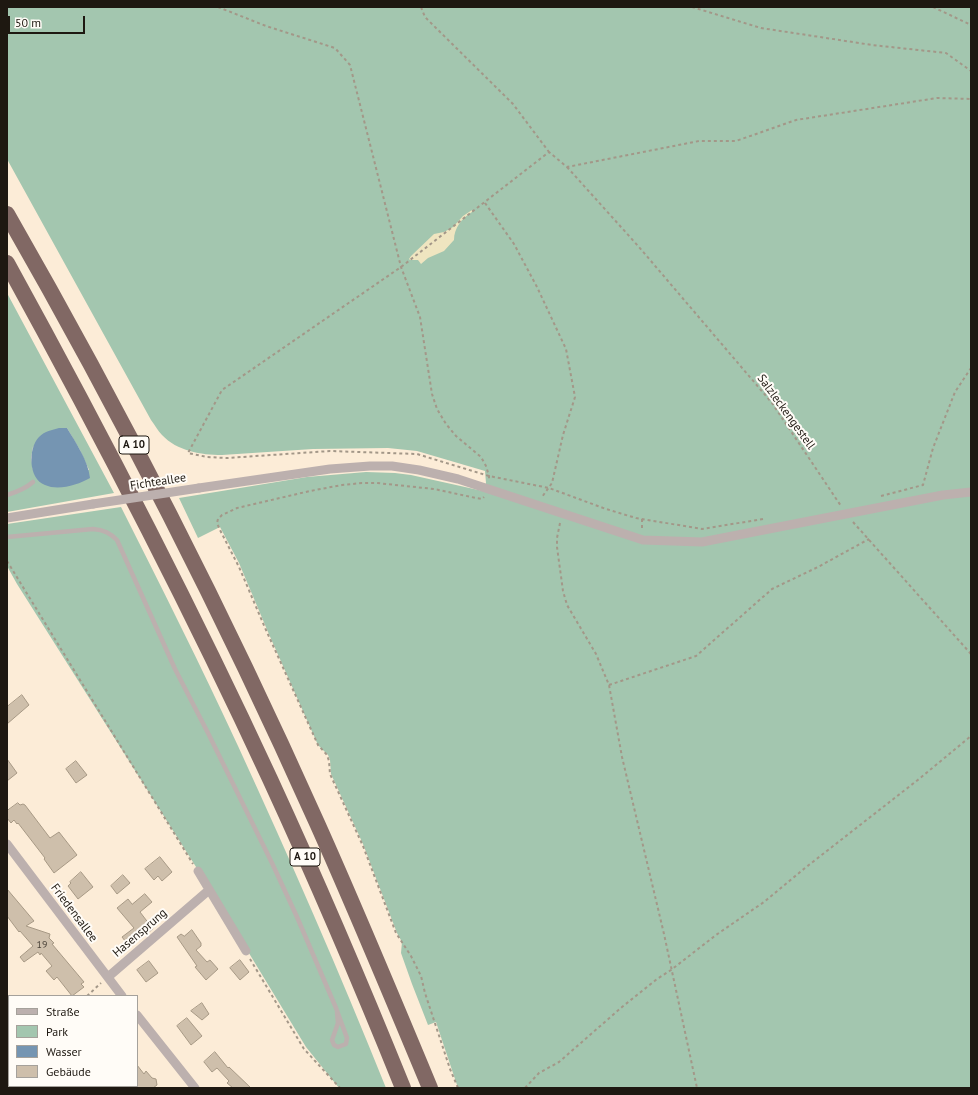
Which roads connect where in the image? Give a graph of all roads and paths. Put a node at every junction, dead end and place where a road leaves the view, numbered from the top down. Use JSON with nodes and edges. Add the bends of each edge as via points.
{"nodes":[{"id":1,"x":218,"y":7,"type":"edge"},
{"id":2,"x":421,"y":7,"type":"edge"},
{"id":3,"x":692,"y":7,"type":"edge"},
{"id":4,"x":933,"y":7,"type":"edge"},
{"id":5,"x":971,"y":25,"type":"edge"},
{"id":6,"x":971,"y":71,"type":"edge"},
{"id":7,"x":971,"y":99,"type":"edge"},
{"id":8,"x":550,"y":152,"type":"junction"},
{"id":9,"x":567,"y":167,"type":"junction"},
{"id":10,"x":485,"y":203,"type":"junction"},
{"id":11,"x":7,"y":214,"type":"edge"},
{"id":12,"x":7,"y":263,"type":"edge"},
{"id":13,"x":401,"y":267,"type":"junction"},
{"id":14,"x":971,"y":368,"type":"edge"},
{"id":15,"x":489,"y":476,"type":"junction"},
{"id":16,"x":33,"y":482,"type":"dead end"},
{"id":17,"x":549,"y":488,"type":"junction"},
{"id":18,"x":489,"y":489,"type":"junction"},
{"id":19,"x":971,"y":492,"type":"edge"},
{"id":20,"x":7,"y":495,"type":"edge"},
{"id":21,"x":878,"y":497,"type":"dead end"},
{"id":22,"x":537,"y":504,"type":"junction"},
{"id":23,"x":834,"y":508,"type":"dead end"},
{"id":24,"x":844,"y":510,"type":"junction"},
{"id":25,"x":563,"y":513,"type":"junction"},
{"id":26,"x":7,"y":518,"type":"edge"},
{"id":27,"x":765,"y":519,"type":"dead end"},
{"id":28,"x":7,"y":537,"type":"edge"},
{"id":29,"x":869,"y":539,"type":"junction"},
{"id":30,"x":7,"y":561,"type":"edge"},
{"id":31,"x":971,"y":654,"type":"edge"},
{"id":32,"x":609,"y":686,"type":"junction"},
{"id":33,"x":971,"y":736,"type":"edge"},
{"id":34,"x":7,"y":844,"type":"edge"},
{"id":35,"x":198,"y":871,"type":"joint"},
{"id":36,"x":209,"y":890,"type":"junction"},
{"id":37,"x":246,"y":951,"type":"joint"},
{"id":38,"x":671,"y":970,"type":"junction"},
{"id":39,"x":108,"y":977,"type":"junction"},
{"id":40,"x":88,"y":995,"type":"edge"},
{"id":41,"x":121,"y":995,"type":"edge"},
{"id":42,"x":337,"y":1012,"type":"junction"},
{"id":43,"x":138,"y":1015,"type":"edge"},
{"id":44,"x":195,"y":1088,"type":"edge"},
{"id":45,"x":340,"y":1088,"type":"edge"},
{"id":46,"x":403,"y":1088,"type":"edge"},
{"id":47,"x":430,"y":1088,"type":"edge"},
{"id":48,"x":458,"y":1088,"type":"edge"},
{"id":49,"x":525,"y":1088,"type":"edge"},
{"id":50,"x":698,"y":1088,"type":"edge"}],
"edges":[{"from":1,"to":13,"type":"path","via":[[266,26],[335,48],[350,65]]},
{"from":2,"to":8,"type":"path","name":"Salzleckengestell","via":[[433,26],[513,104]]},
{"from":3,"to":6,"type":"path","via":[[761,28],[946,53]]},
{"from":4,"to":5,"type":"path"},
{"from":7,"to":9,"type":"path","via":[[937,98],[796,120],[736,141],[699,141]]},
{"from":8,"to":9,"type":"path","name":"Salzleckengestell"},
{"from":8,"to":10,"type":"path"},
{"from":9,"to":24,"type":"path","name":"Salzleckengestell","via":[[640,247],[772,403]]},
{"from":10,"to":13,"type":"path"},
{"from":10,"to":17,"type":"path","via":[[514,244],[566,349],[575,397]]},
{"from":11,"to":47,"type":"highway","number":"A 10","via":[[90,363],[216,607],[319,827]]},
{"from":12,"to":46,"type":"highway","number":"A 10","via":[[73,383],[209,650],[317,882]]},
{"from":13,"to":15,"type":"path","via":[[420,317],[432,394],[437,409],[456,436],[481,457]]},
{"from":13,"to":15,"type":"path","via":[[222,390],[188,453],[207,458],[330,451],[417,454]]},
{"from":14,"to":21,"type":"path","via":[[955,392],[933,448],[922,485]]},
{"from":15,"to":17,"type":"path"},
{"from":15,"to":18,"type":"path"},
{"from":16,"to":20,"type":"lane","via":[[17,493]]},
{"from":17,"to":22,"type":"path"},
{"from":17,"to":27,"type":"path","via":[[636,518],[702,529]]},
{"from":18,"to":22,"type":"street","name":"Fichteallee"},
{"from":18,"to":26,"type":"street","name":"Fichteallee","bridge":true,"via":[[436,473],[392,466],[349,467]]},
{"from":18,"to":48,"type":"path","via":[[482,499],[434,489],[377,483],[342,485],[237,508],[222,515],[217,523],[318,745],[329,761],[330,774],[363,846],[396,933],[421,976]]},
{"from":19,"to":24,"type":"street","name":"Fichteallee"},
{"from":22,"to":25,"type":"street","name":"Fichteallee"},
{"from":23,"to":24,"type":"path"},
{"from":24,"to":25,"type":"street","name":"Fichteallee","via":[[702,542],[643,540]]},
{"from":24,"to":29,"type":"path","name":"Salzleckengestell"},
{"from":25,"to":32,"type":"path","via":[[557,538],[563,591],[567,605],[596,654]]},
{"from":28,"to":42,"type":"lane","via":[[93,529],[112,534],[117,540],[175,669],[272,863]]},
{"from":29,"to":31,"type":"path","name":"Salzleckengestell"},
{"from":29,"to":32,"type":"path","via":[[772,589],[696,656]]},
{"from":30,"to":35,"type":"path"},
{"from":32,"to":38,"type":"path","via":[[622,757]]},
{"from":33,"to":38,"type":"path","via":[[764,902]]},
{"from":34,"to":39,"type":"street","name":"Friedensallee"},
{"from":35,"to":36,"type":"street"},
{"from":36,"to":37,"type":"street"},
{"from":36,"to":39,"type":"street","name":"Hasensprung"},
{"from":37,"to":45,"type":"path","via":[[304,1049]]},
{"from":38,"to":49,"type":"path","via":[[622,1007],[559,1062],[539,1073]]},
{"from":38,"to":50,"type":"path"},
{"from":39,"to":40,"type":"path"},
{"from":39,"to":41,"type":"street","name":"Friedensallee"},
{"from":42,"to":42,"type":"lane","via":[[347,1040],[346,1044],[338,1047],[332,1040],[338,1024]]},
{"from":43,"to":44,"type":"street"}]}
